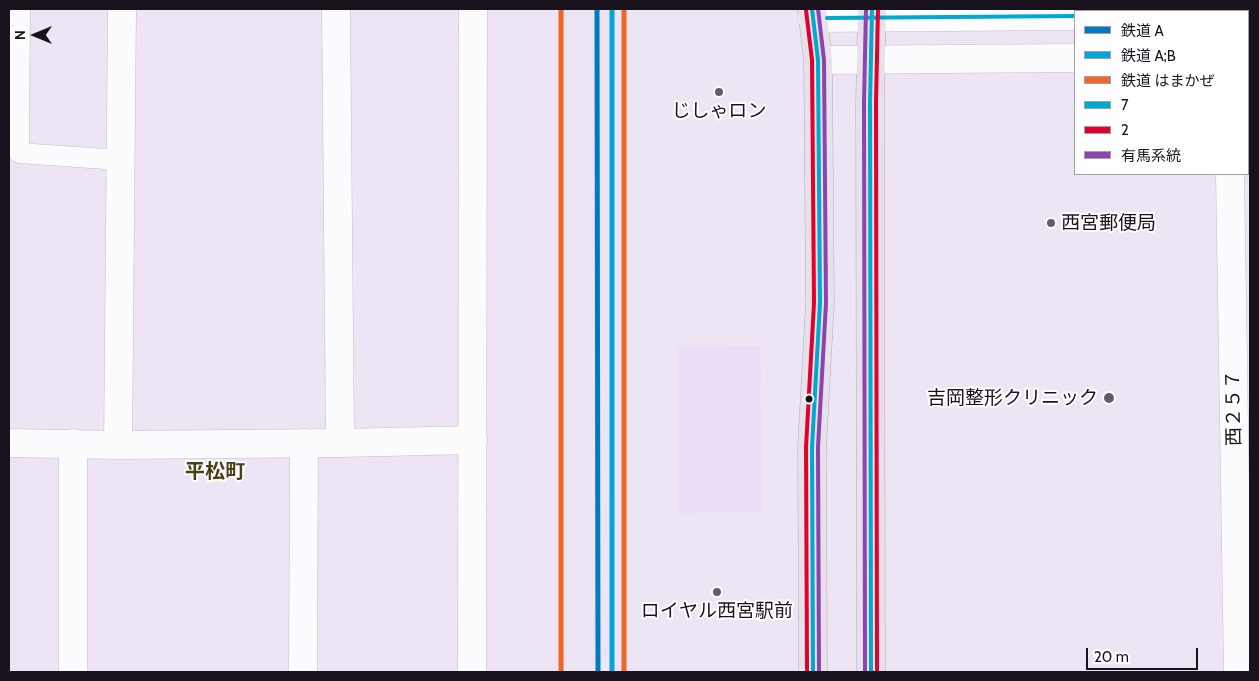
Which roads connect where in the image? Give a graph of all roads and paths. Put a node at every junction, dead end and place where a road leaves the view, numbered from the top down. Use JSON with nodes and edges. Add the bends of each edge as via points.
{"nodes":[{"id":1,"x":20,"y":9,"type":"edge"},
{"id":2,"x":122,"y":9,"type":"edge"},
{"id":3,"x":336,"y":9,"type":"edge"},
{"id":4,"x":473,"y":9,"type":"edge"},
{"id":5,"x":812,"y":13,"type":"edge"},
{"id":6,"x":872,"y":14,"type":"edge"},
{"id":7,"x":1074,"y":16,"type":"edge"},
{"id":8,"x":1074,"y":58,"type":"edge"},
{"id":9,"x":818,"y":60,"type":"junction"},
{"id":10,"x":871,"y":60,"type":"junction"},
{"id":11,"x":120,"y":160,"type":"junction"},
{"id":12,"x":1230,"y":175,"type":"edge"},
{"id":13,"x":473,"y":440,"type":"junction"},
{"id":14,"x":9,"y":443,"type":"edge"},
{"id":15,"x":73,"y":443,"type":"junction"},
{"id":16,"x":304,"y":443,"type":"junction"},
{"id":17,"x":340,"y":443,"type":"junction"},
{"id":18,"x":118,"y":445,"type":"junction"},
{"id":19,"x":73,"y":672,"type":"edge"},
{"id":20,"x":303,"y":672,"type":"edge"},
{"id":21,"x":472,"y":672,"type":"edge"},
{"id":22,"x":813,"y":672,"type":"edge"},
{"id":23,"x":871,"y":672,"type":"edge"},
{"id":24,"x":1238,"y":672,"type":"edge"}],
"edges":[{"from":1,"to":11,"type":"lane","via":[[19,153]]},
{"from":2,"to":11,"type":"street"},
{"from":3,"to":17,"type":"street"},
{"from":4,"to":13,"type":"street"},
{"from":5,"to":6,"type":"street"},
{"from":5,"to":9,"type":"highway"},
{"from":6,"to":7,"type":"street"},
{"from":6,"to":10,"type":"highway"},
{"from":8,"to":10,"type":"street"},
{"from":9,"to":10,"type":"street"},
{"from":9,"to":22,"type":"highway","via":[[820,303],[812,447]]},
{"from":10,"to":23,"type":"highway"},
{"from":11,"to":18,"type":"street"},
{"from":12,"to":24,"type":"street","name":"西２５７"},
{"from":13,"to":17,"type":"street"},
{"from":13,"to":21,"type":"street"},
{"from":14,"to":15,"type":"street"},
{"from":15,"to":18,"type":"street"},
{"from":15,"to":19,"type":"street"},
{"from":16,"to":17,"type":"street"},
{"from":16,"to":18,"type":"street"},
{"from":16,"to":20,"type":"street"}]}
